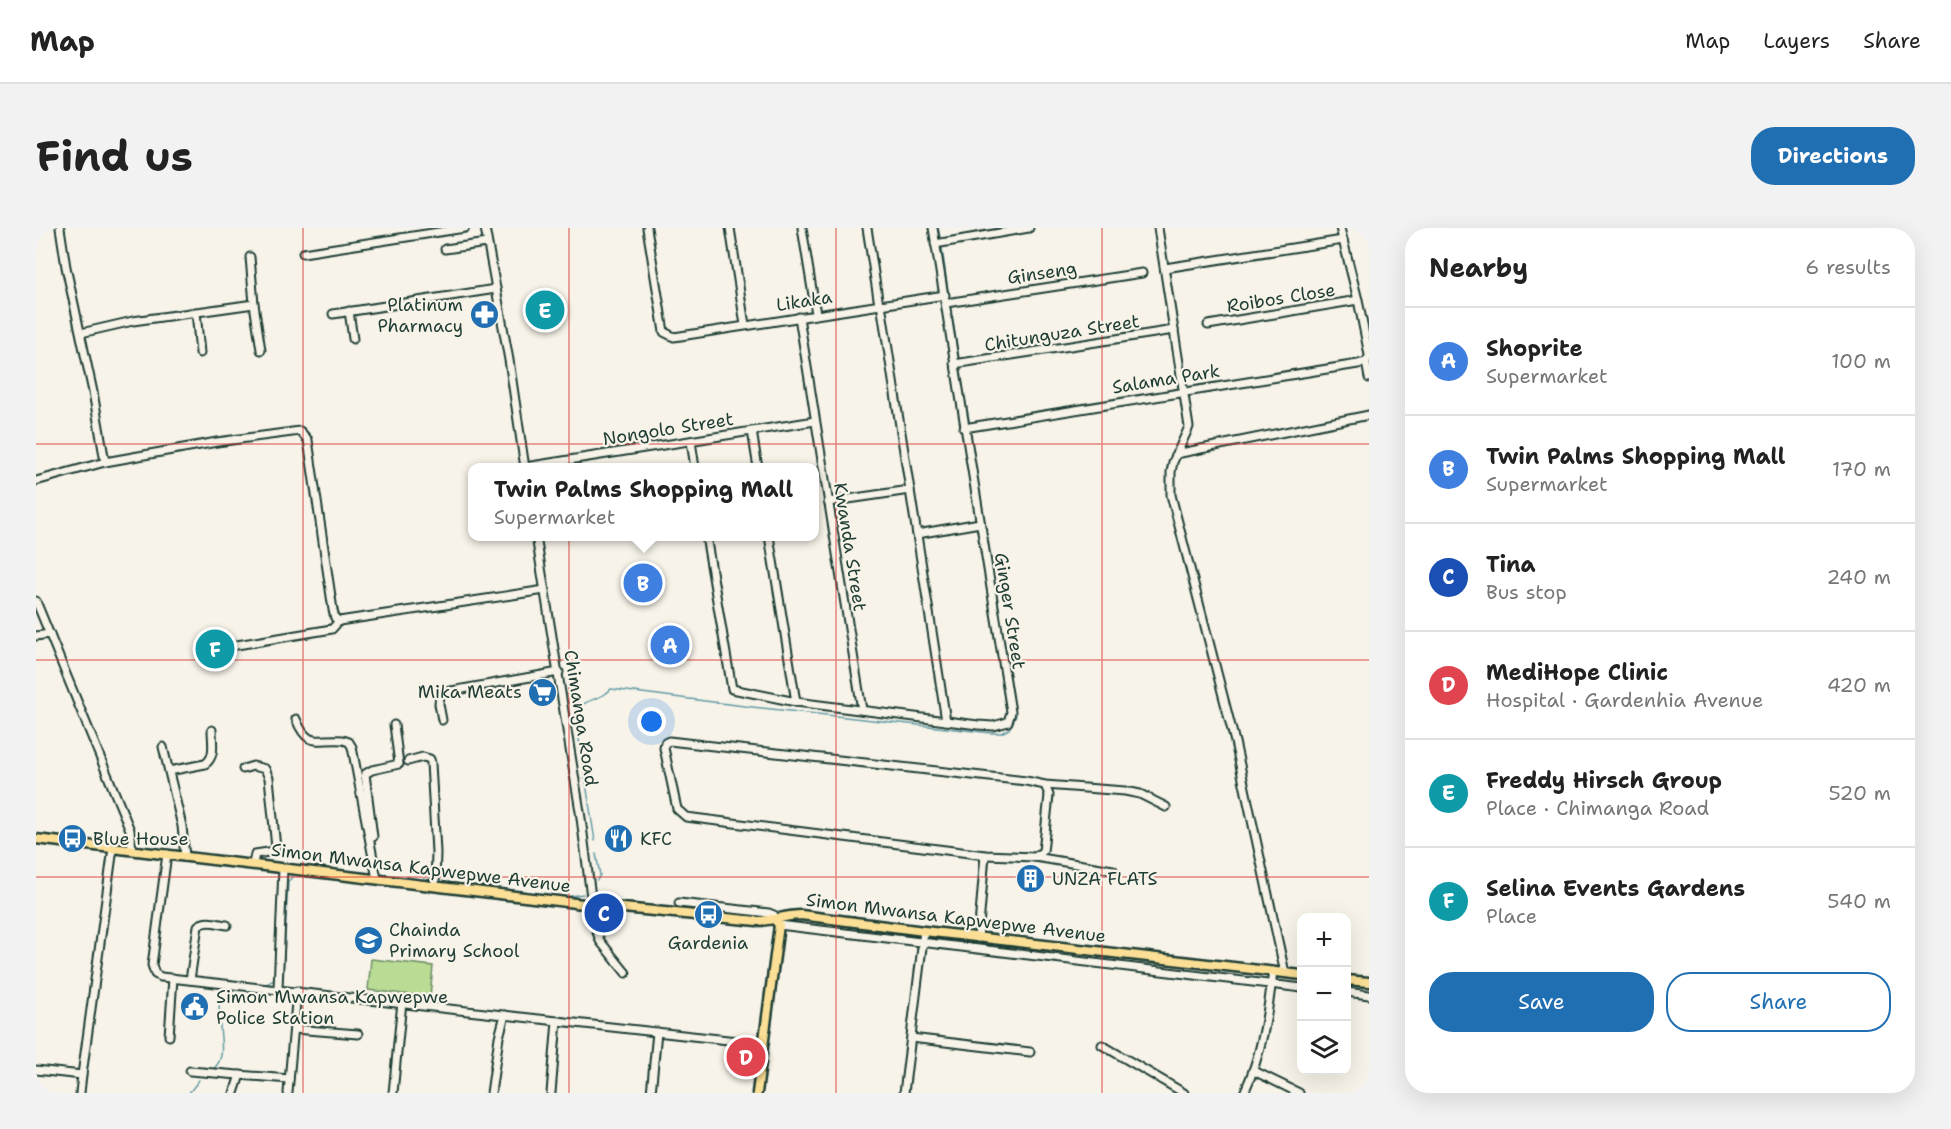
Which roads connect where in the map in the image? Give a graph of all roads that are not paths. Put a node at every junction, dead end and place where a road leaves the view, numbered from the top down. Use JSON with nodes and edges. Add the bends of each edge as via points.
{"nodes":[{"id":1,"x":60,"y":228,"type":"edge"},
{"id":2,"x":465,"y":228,"type":"edge"},
{"id":3,"x":484,"y":228,"type":"edge"},
{"id":4,"x":647,"y":228,"type":"edge"},
{"id":5,"x":730,"y":228,"type":"edge"},
{"id":6,"x":802,"y":228,"type":"edge"},
{"id":7,"x":867,"y":228,"type":"edge"},
{"id":8,"x":933,"y":228,"type":"edge"},
{"id":9,"x":1029,"y":228,"type":"edge"},
{"id":10,"x":1158,"y":228,"type":"edge"},
{"id":11,"x":1340,"y":228,"type":"edge"},
{"id":12,"x":1342,"y":240,"type":"junction"},
{"id":13,"x":487,"y":243,"type":"junction"},
{"id":14,"x":935,"y":244,"type":"junction"},
{"id":15,"x":445,"y":249,"type":"dead end"},
{"id":16,"x":303,"y":253,"type":"dead end"},
{"id":17,"x":250,"y":257,"type":"dead end"},
{"id":18,"x":1164,"y":268,"type":"junction"},
{"id":19,"x":1142,"y":273,"type":"dead end"},
{"id":20,"x":496,"y":289,"type":"junction"},
{"id":21,"x":945,"y":299,"type":"junction"},
{"id":22,"x":1358,"y":300,"type":"junction"},
{"id":23,"x":254,"y":304,"type":"junction"},
{"id":24,"x":880,"y":304,"type":"junction"},
{"id":25,"x":350,"y":311,"type":"junction"},
{"id":26,"x":196,"y":312,"type":"junction"},
{"id":27,"x":333,"y":314,"type":"dead end"},
{"id":28,"x":816,"y":314,"type":"junction"},
{"id":29,"x":798,"y":317,"type":"junction"},
{"id":30,"x":1208,"y":325,"type":"dead end"},
{"id":31,"x":745,"y":326,"type":"junction"},
{"id":32,"x":1174,"y":330,"type":"junction"},
{"id":33,"x":81,"y":333,"type":"junction"},
{"id":34,"x":353,"y":339,"type":"dead end"},
{"id":35,"x":261,"y":350,"type":"dead end"},
{"id":36,"x":200,"y":353,"type":"dead end"},
{"id":37,"x":1368,"y":358,"type":"edge"},
{"id":38,"x":954,"y":364,"type":"junction"},
{"id":39,"x":1369,"y":378,"type":"edge"},
{"id":40,"x":1184,"y":391,"type":"junction"},
{"id":41,"x":1369,"y":415,"type":"edge"},
{"id":42,"x":815,"y":421,"type":"junction"},
{"id":43,"x":964,"y":428,"type":"junction"},
{"id":44,"x":752,"y":431,"type":"junction"},
{"id":45,"x":691,"y":441,"type":"junction"},
{"id":46,"x":1176,"y":454,"type":"junction"},
{"id":47,"x":105,"y":462,"type":"junction"},
{"id":48,"x":524,"y":463,"type":"edge"},
{"id":49,"x":551,"y":463,"type":"edge"},
{"id":50,"x":694,"y":463,"type":"edge"},
{"id":51,"x":757,"y":463,"type":"edge"},
{"id":52,"x":36,"y":481,"type":"edge"},
{"id":53,"x":909,"y":490,"type":"junction"},
{"id":54,"x":828,"y":502,"type":"junction"},
{"id":55,"x":980,"y":523,"type":"junction"},
{"id":56,"x":917,"y":534,"type":"junction"},
{"id":57,"x":537,"y":541,"type":"edge"},
{"id":58,"x":707,"y":541,"type":"edge"},
{"id":59,"x":771,"y":541,"type":"edge"},
{"id":60,"x":545,"y":590,"type":"junction"},
{"id":61,"x":36,"y":601,"type":"edge"},
{"id":62,"x":339,"y":621,"type":"junction"},
{"id":63,"x":50,"y":634,"type":"junction"},
{"id":64,"x":36,"y":636,"type":"edge"},
{"id":65,"x":225,"y":647,"type":"dead end"},
{"id":66,"x":559,"y":672,"type":"junction"},
{"id":67,"x":796,"y":702,"type":"junction"},
{"id":68,"x":862,"y":710,"type":"junction"},
{"id":69,"x":296,"y":719,"type":"dead end"},
{"id":70,"x":442,"y":720,"type":"dead end"},
{"id":71,"x":946,"y":721,"type":"junction"},
{"id":72,"x":394,"y":725,"type":"dead end"},
{"id":73,"x":212,"y":730,"type":"dead end"},
{"id":74,"x":163,"y":747,"type":"dead end"},
{"id":75,"x":408,"y":761,"type":"dead end"},
{"id":76,"x":243,"y":769,"type":"dead end"},
{"id":77,"x":168,"y":771,"type":"junction"},
{"id":78,"x":1045,"y":784,"type":"junction"},
{"id":79,"x":1166,"y":807,"type":"dead end"},
{"id":80,"x":36,"y":838,"type":"edge"},
{"id":81,"x":113,"y":848,"type":"junction"},
{"id":82,"x":132,"y":850,"type":"junction"},
{"id":83,"x":166,"y":854,"type":"junction"},
{"id":84,"x":985,"y":855,"type":"junction"},
{"id":85,"x":186,"y":857,"type":"junction"},
{"id":86,"x":1035,"y":857,"type":"junction"},
{"id":87,"x":253,"y":864,"type":"junction"},
{"id":88,"x":374,"y":866,"type":"junction"},
{"id":89,"x":283,"y":868,"type":"junction"},
{"id":90,"x":1113,"y":870,"type":"dead end"},
{"id":91,"x":377,"y":879,"type":"junction"},
{"id":92,"x":435,"y":886,"type":"junction"},
{"id":93,"x":679,"y":903,"type":"dead end"},
{"id":94,"x":590,"y":905,"type":"junction"},
{"id":95,"x":778,"y":923,"type":"junction"},
{"id":96,"x":227,"y":925,"type":"dead end"},
{"id":97,"x":924,"y":931,"type":"junction"},
{"id":98,"x":978,"y":938,"type":"junction"},
{"id":99,"x":923,"y":942,"type":"junction"},
{"id":100,"x":1111,"y":953,"type":"junction"},
{"id":101,"x":1109,"y":965,"type":"junction"},
{"id":102,"x":1274,"y":971,"type":"junction"},
{"id":103,"x":626,"y":973,"type":"dead end"},
{"id":104,"x":1286,"y":973,"type":"junction"},
{"id":105,"x":1297,"y":974,"type":"edge"},
{"id":106,"x":173,"y":978,"type":"junction"},
{"id":107,"x":190,"y":980,"type":"junction"},
{"id":108,"x":1351,"y":980,"type":"edge"},
{"id":109,"x":1369,"y":982,"type":"edge"},
{"id":110,"x":1272,"y":985,"type":"junction"},
{"id":111,"x":1297,"y":988,"type":"edge"},
{"id":112,"x":278,"y":989,"type":"junction"},
{"id":113,"x":297,"y":991,"type":"junction"},
{"id":114,"x":1351,"y":993,"type":"edge"},
{"id":115,"x":1369,"y":995,"type":"edge"},
{"id":116,"x":402,"y":1002,"type":"junction"},
{"id":117,"x":505,"y":1015,"type":"junction"},
{"id":118,"x":557,"y":1021,"type":"junction"},
{"id":119,"x":294,"y":1029,"type":"junction"},
{"id":120,"x":657,"y":1032,"type":"junction"},
{"id":121,"x":358,"y":1034,"type":"dead end"},
{"id":122,"x":169,"y":1036,"type":"dead end"},
{"id":123,"x":911,"y":1038,"type":"junction"},
{"id":124,"x":764,"y":1044,"type":"junction"},
{"id":125,"x":1102,"y":1046,"type":"dead end"},
{"id":126,"x":1030,"y":1052,"type":"dead end"},
{"id":127,"x":36,"y":1070,"type":"edge"},
{"id":128,"x":190,"y":1071,"type":"dead end"},
{"id":129,"x":1254,"y":1071,"type":"junction"},
{"id":130,"x":82,"y":1075,"type":"junction"},
{"id":131,"x":240,"y":1076,"type":"junction"},
{"id":132,"x":289,"y":1079,"type":"junction"},
{"id":133,"x":80,"y":1093,"type":"edge"},
{"id":134,"x":234,"y":1093,"type":"edge"},
{"id":135,"x":288,"y":1093,"type":"edge"},
{"id":136,"x":393,"y":1093,"type":"edge"},
{"id":137,"x":491,"y":1093,"type":"edge"},
{"id":138,"x":551,"y":1093,"type":"edge"},
{"id":139,"x":651,"y":1093,"type":"edge"},
{"id":140,"x":757,"y":1093,"type":"edge"},
{"id":141,"x":904,"y":1093,"type":"edge"},
{"id":142,"x":1184,"y":1093,"type":"edge"},
{"id":143,"x":1244,"y":1093,"type":"edge"},
{"id":144,"x":1299,"y":1093,"type":"edge"}],
"edges":[{"from":1,"to":33,"type":"street"},
{"from":2,"to":16,"type":"street"},
{"from":3,"to":13,"type":"street"},
{"from":4,"to":31,"type":"street","name":"Likaka","via":[[664,332],[674,337]]},
{"from":5,"to":31,"type":"street"},
{"from":6,"to":28,"type":"street"},
{"from":7,"to":24,"type":"street"},
{"from":8,"to":14,"type":"street","name":"Ginger Street"},
{"from":9,"to":14,"type":"street"},
{"from":10,"to":18,"type":"street"},
{"from":11,"to":12,"type":"street"},
{"from":12,"to":18,"type":"street"},
{"from":12,"to":22,"type":"street"},
{"from":13,"to":15,"type":"street"},
{"from":13,"to":20,"type":"street"},
{"from":14,"to":21,"type":"street","name":"Ginger Street"},
{"from":17,"to":23,"type":"street"},
{"from":18,"to":32,"type":"street"},
{"from":19,"to":21,"type":"street","name":"Ginseng"},
{"from":20,"to":25,"type":"street"},
{"from":20,"to":48,"type":"street"},
{"from":21,"to":24,"type":"street","name":"Likaka"},
{"from":21,"to":38,"type":"street","name":"Ginger Street"},
{"from":22,"to":30,"type":"street","name":"Roibos Close"},
{"from":22,"to":37,"type":"street"},
{"from":23,"to":26,"type":"street"},
{"from":23,"to":35,"type":"street"},
{"from":24,"to":28,"type":"street","name":"Likaka"},
{"from":24,"to":53,"type":"street"},
{"from":25,"to":27,"type":"street"},
{"from":25,"to":34,"type":"street"},
{"from":26,"to":33,"type":"street"},
{"from":26,"to":36,"type":"street"},
{"from":28,"to":29,"type":"street","name":"Likaka"},
{"from":29,"to":31,"type":"street","name":"Likaka"},
{"from":29,"to":42,"type":"street","name":"Kwanda Street"},
{"from":32,"to":38,"type":"street","name":"Chitunguza Street"},
{"from":32,"to":40,"type":"street"},
{"from":33,"to":47,"type":"street"},
{"from":37,"to":39,"type":"street"},
{"from":37,"to":40,"type":"street","name":"Salama Park"},
{"from":38,"to":43,"type":"street","name":"Ginger Street"},
{"from":40,"to":43,"type":"street","name":"Salama Park"},
{"from":40,"to":46,"type":"street","via":[[1189,427]]},
{"from":41,"to":46,"type":"street"},
{"from":42,"to":44,"type":"street","name":"Nongolo Street"},
{"from":42,"to":54,"type":"street","name":"Kwanda Street"},
{"from":43,"to":55,"type":"street","name":"Ginger Street"},
{"from":44,"to":45,"type":"street","name":"Nongolo Street"},
{"from":44,"to":51,"type":"street"},
{"from":45,"to":49,"type":"street","name":"Nongolo Street"},
{"from":45,"to":50,"type":"street"},
{"from":46,"to":104,"type":"street","via":[[1171,472],[1172,495],[1235,742]]},
{"from":47,"to":52,"type":"street"},
{"from":47,"to":62,"type":"street","via":[[300,431],[308,440],[333,610]]},
{"from":53,"to":54,"type":"street"},
{"from":53,"to":56,"type":"street"},
{"from":54,"to":68,"type":"street","name":"Kwanda Street"},
{"from":55,"to":56,"type":"street"},
{"from":55,"to":71,"type":"street","name":"Ginger Street","via":[[1011,718],[993,726]]},
{"from":56,"to":71,"type":"street"},
{"from":57,"to":60,"type":"street","name":"Chimanga Road"},
{"from":58,"to":67,"type":"street","name":"Ginger Street","via":[[732,689]]},
{"from":59,"to":67,"type":"street"},
{"from":60,"to":62,"type":"street"},
{"from":60,"to":66,"type":"street","name":"Chimanga Road"},
{"from":61,"to":63,"type":"street"},
{"from":62,"to":65,"type":"street","via":[[332,629]]},
{"from":63,"to":64,"type":"street"},
{"from":63,"to":82,"type":"street","via":[[130,830]]},
{"from":66,"to":70,"type":"street","via":[[440,693]]},
{"from":66,"to":94,"type":"street","name":"Chimanga Road"},
{"from":67,"to":68,"type":"street","name":"Ginger Street"},
{"from":68,"to":71,"type":"street","name":"Ginger Street"},
{"from":69,"to":88,"type":"street","via":[[307,738],[343,740],[352,747]]},
{"from":72,"to":88,"type":"street","via":[[399,764],[365,774]]},
{"from":73,"to":77,"type":"street","via":[[209,761]]},
{"from":74,"to":77,"type":"street"},
{"from":75,"to":92,"type":"street","via":[[423,757],[431,763]]},
{"from":76,"to":87,"type":"street","via":[[265,769],[269,778],[276,848],[255,854]]},
{"from":77,"to":85,"type":"street"},
{"from":78,"to":79,"type":"street","via":[[1125,791]]},
{"from":78,"to":84,"type":"street","via":[[681,742],[669,741],[663,748],[677,809],[686,817]]},
{"from":78,"to":86,"type":"street","via":[[1050,795],[1044,843]]},
{"from":80,"to":81,"type":"main road","name":"Simon Mwansa Kapwepwe Avenue"},
{"from":81,"to":82,"type":"main road","name":"Simon Mwansa Kapwepwe Avenue"},
{"from":81,"to":130,"type":"street"},
{"from":82,"to":83,"type":"main road","name":"Simon Mwansa Kapwepwe Avenue"},
{"from":83,"to":85,"type":"main road","name":"Simon Mwansa Kapwepwe Avenue"},
{"from":83,"to":106,"type":"street","via":[[152,965],[154,974]]},
{"from":84,"to":86,"type":"street"},
{"from":84,"to":98,"type":"street"},
{"from":85,"to":87,"type":"main road","name":"Simon Mwansa Kapwepwe Avenue"},
{"from":86,"to":90,"type":"street"},
{"from":87,"to":89,"type":"main road","name":"Simon Mwansa Kapwepwe Avenue"},
{"from":88,"to":91,"type":"street"},
{"from":89,"to":91,"type":"main road","name":"Simon Mwansa Kapwepwe Avenue"},
{"from":89,"to":112,"type":"street"},
{"from":91,"to":92,"type":"main road","name":"Simon Mwansa Kapwepwe Avenue"},
{"from":92,"to":94,"type":"main road","name":"Simon Mwansa Kapwepwe Avenue"},
{"from":93,"to":95,"type":"street","via":[[769,913]]},
{"from":94,"to":95,"type":"main road","name":"Simon Mwansa Kapwepwe Avenue"},
{"from":94,"to":103,"type":"street","name":"Chimanga Road","via":[[600,940]]},
{"from":95,"to":97,"type":"main road","name":"Simon Mwansa Kapwepwe Avenue","via":[[789,915],[801,915]]},
{"from":95,"to":99,"type":"street"},
{"from":95,"to":124,"type":"main road"},
{"from":96,"to":107,"type":"street","via":[[207,922],[198,926]]},
{"from":97,"to":98,"type":"main road","name":"Simon Mwansa Kapwepwe Avenue"},
{"from":97,"to":99,"type":"street"},
{"from":98,"to":100,"type":"main road","name":"Simon Mwansa Kapwepwe Avenue"},
{"from":99,"to":101,"type":"street"},
{"from":99,"to":123,"type":"street"},
{"from":100,"to":101,"type":"street"},
{"from":100,"to":102,"type":"main road","name":"Simon Mwansa Kapwepwe Avenue"},
{"from":101,"to":110,"type":"street"},
{"from":102,"to":104,"type":"main road","name":"Simon Mwansa Kapwepwe Avenue"},
{"from":102,"to":110,"type":"street"},
{"from":104,"to":105,"type":"main road","name":"Simon Mwansa Kapwepwe Avenue"},
{"from":106,"to":107,"type":"street"},
{"from":106,"to":122,"type":"street"},
{"from":107,"to":112,"type":"street"},
{"from":108,"to":109,"type":"main road"},
{"from":110,"to":111,"type":"street"},
{"from":110,"to":129,"type":"street"},
{"from":112,"to":113,"type":"street"},
{"from":113,"to":116,"type":"street"},
{"from":113,"to":119,"type":"street"},
{"from":114,"to":115,"type":"street"},
{"from":116,"to":117,"type":"street"},
{"from":116,"to":136,"type":"street"},
{"from":117,"to":118,"type":"street"},
{"from":117,"to":137,"type":"street"},
{"from":118,"to":120,"type":"street"},
{"from":118,"to":138,"type":"street"},
{"from":119,"to":121,"type":"street"},
{"from":119,"to":132,"type":"street"},
{"from":120,"to":124,"type":"street"},
{"from":120,"to":139,"type":"street"},
{"from":123,"to":126,"type":"street"},
{"from":123,"to":141,"type":"street"},
{"from":124,"to":140,"type":"main road"},
{"from":125,"to":142,"type":"street"},
{"from":127,"to":130,"type":"street"},
{"from":128,"to":131,"type":"street"},
{"from":129,"to":143,"type":"street"},
{"from":129,"to":144,"type":"street"},
{"from":130,"to":133,"type":"street"},
{"from":131,"to":132,"type":"street"},
{"from":131,"to":134,"type":"street"},
{"from":132,"to":135,"type":"street"}]}
